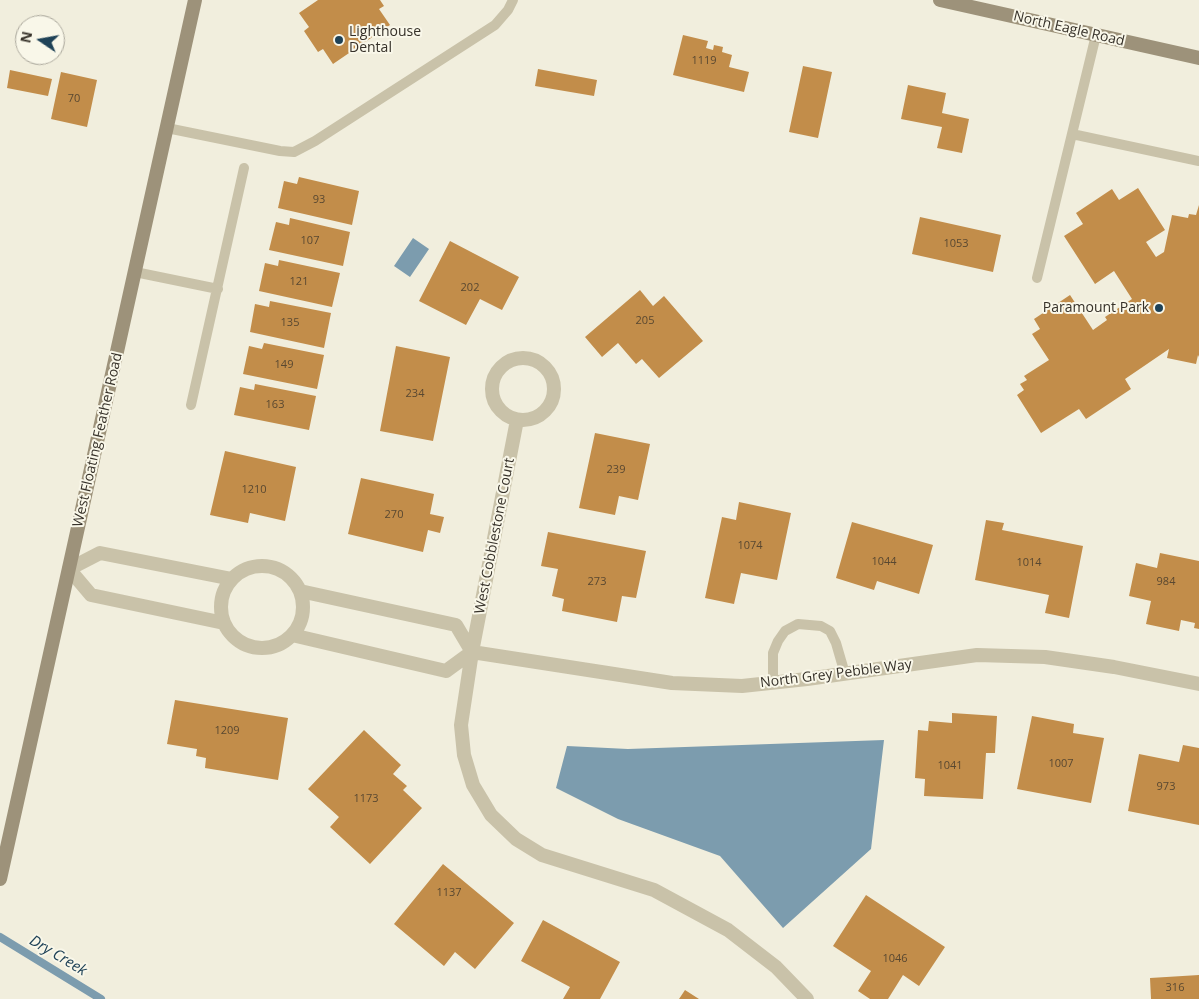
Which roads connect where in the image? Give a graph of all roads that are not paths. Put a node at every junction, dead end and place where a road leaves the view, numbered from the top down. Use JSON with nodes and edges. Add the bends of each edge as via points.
{"nodes":[{"id":1,"x":195,"y":0,"type":"edge"},
{"id":2,"x":513,"y":0,"type":"edge"},
{"id":3,"x":940,"y":0,"type":"edge"},
{"id":4,"x":978,"y":4,"type":"edge"},
{"id":5,"x":1096,"y":35,"type":"junction"},
{"id":6,"x":1199,"y":58,"type":"edge"},
{"id":7,"x":167,"y":128,"type":"junction"},
{"id":8,"x":1072,"y":134,"type":"junction"},
{"id":9,"x":1199,"y":160,"type":"edge"},
{"id":10,"x":244,"y":168,"type":"dead end"},
{"id":11,"x":135,"y":272,"type":"junction"},
{"id":12,"x":1037,"y":278,"type":"dead end"},
{"id":13,"x":218,"y":289,"type":"junction"},
{"id":14,"x":191,"y":405,"type":"dead end"},
{"id":15,"x":517,"y":420,"type":"junction"},
{"id":16,"x":69,"y":569,"type":"junction"},
{"id":17,"x":232,"y":579,"type":"junction"},
{"id":18,"x":300,"y":591,"type":"junction"},
{"id":19,"x":224,"y":623,"type":"junction"},
{"id":20,"x":292,"y":635,"type":"junction"},
{"id":21,"x":472,"y":652,"type":"junction"},
{"id":22,"x":845,"y":674,"type":"junction"},
{"id":23,"x":773,"y":682,"type":"junction"},
{"id":24,"x":1199,"y":684,"type":"edge"},
{"id":25,"x":0,"y":878,"type":"edge"},
{"id":26,"x":807,"y":999,"type":"edge"}],
"edges":[{"from":1,"to":7,"type":"main road","name":"West Floating Feather Road"},
{"from":2,"to":7,"type":"lane","via":[[495,25],[294,152]]},
{"from":3,"to":4,"type":"main road","name":"North Eagle Road"},
{"from":4,"to":5,"type":"main road","name":"North Eagle Road"},
{"from":5,"to":6,"type":"main road","name":"North Eagle Road"},
{"from":5,"to":8,"type":"lane"},
{"from":7,"to":11,"type":"main road","name":"West Floating Feather Road"},
{"from":8,"to":9,"type":"lane"},
{"from":8,"to":12,"type":"lane"},
{"from":10,"to":13,"type":"lane"},
{"from":11,"to":13,"type":"lane"},
{"from":11,"to":16,"type":"main road","name":"West Floating Feather Road"},
{"from":13,"to":14,"type":"lane"},
{"from":15,"to":15,"type":"street","via":[[527,420],[545,412],[554,394],[551,374],[545,366],[526,357],[516,358],[498,370],[492,390],[499,409]]},
{"from":15,"to":21,"type":"street","name":"West Cobblestone Court"},
{"from":16,"to":17,"type":"street","via":[[100,553]]},
{"from":16,"to":19,"type":"street","via":[[91,595]]},
{"from":16,"to":25,"type":"main road","name":"West Floating Feather Road"},
{"from":17,"to":18,"type":"street","via":[[252,568],[275,568],[294,581]]},
{"from":17,"to":19,"type":"street","via":[[222,600]]},
{"from":18,"to":20,"type":"street","via":[[302,614]]},
{"from":18,"to":21,"type":"street","via":[[456,625]]},
{"from":19,"to":20,"type":"street","via":[[238,641],[260,648],[272,647]]},
{"from":20,"to":21,"type":"street","via":[[446,671]]},
{"from":21,"to":23,"type":"street","name":"North Grey Pebble Way","via":[[672,683],[742,686]]},
{"from":21,"to":26,"type":"street","name":"West Cobblestone Court","via":[[461,725],[464,755],[473,785],[491,814],[516,839],[542,855],[654,890],[728,930],[776,967]]},
{"from":22,"to":23,"type":"street","name":"North Grey Pebble Way"},
{"from":22,"to":23,"type":"lane","via":[[830,631],[821,626],[798,624],[785,631],[778,641],[773,653]]},
{"from":22,"to":24,"type":"street","name":"North Grey Pebble Way","via":[[977,656],[1045,657]]}]}
